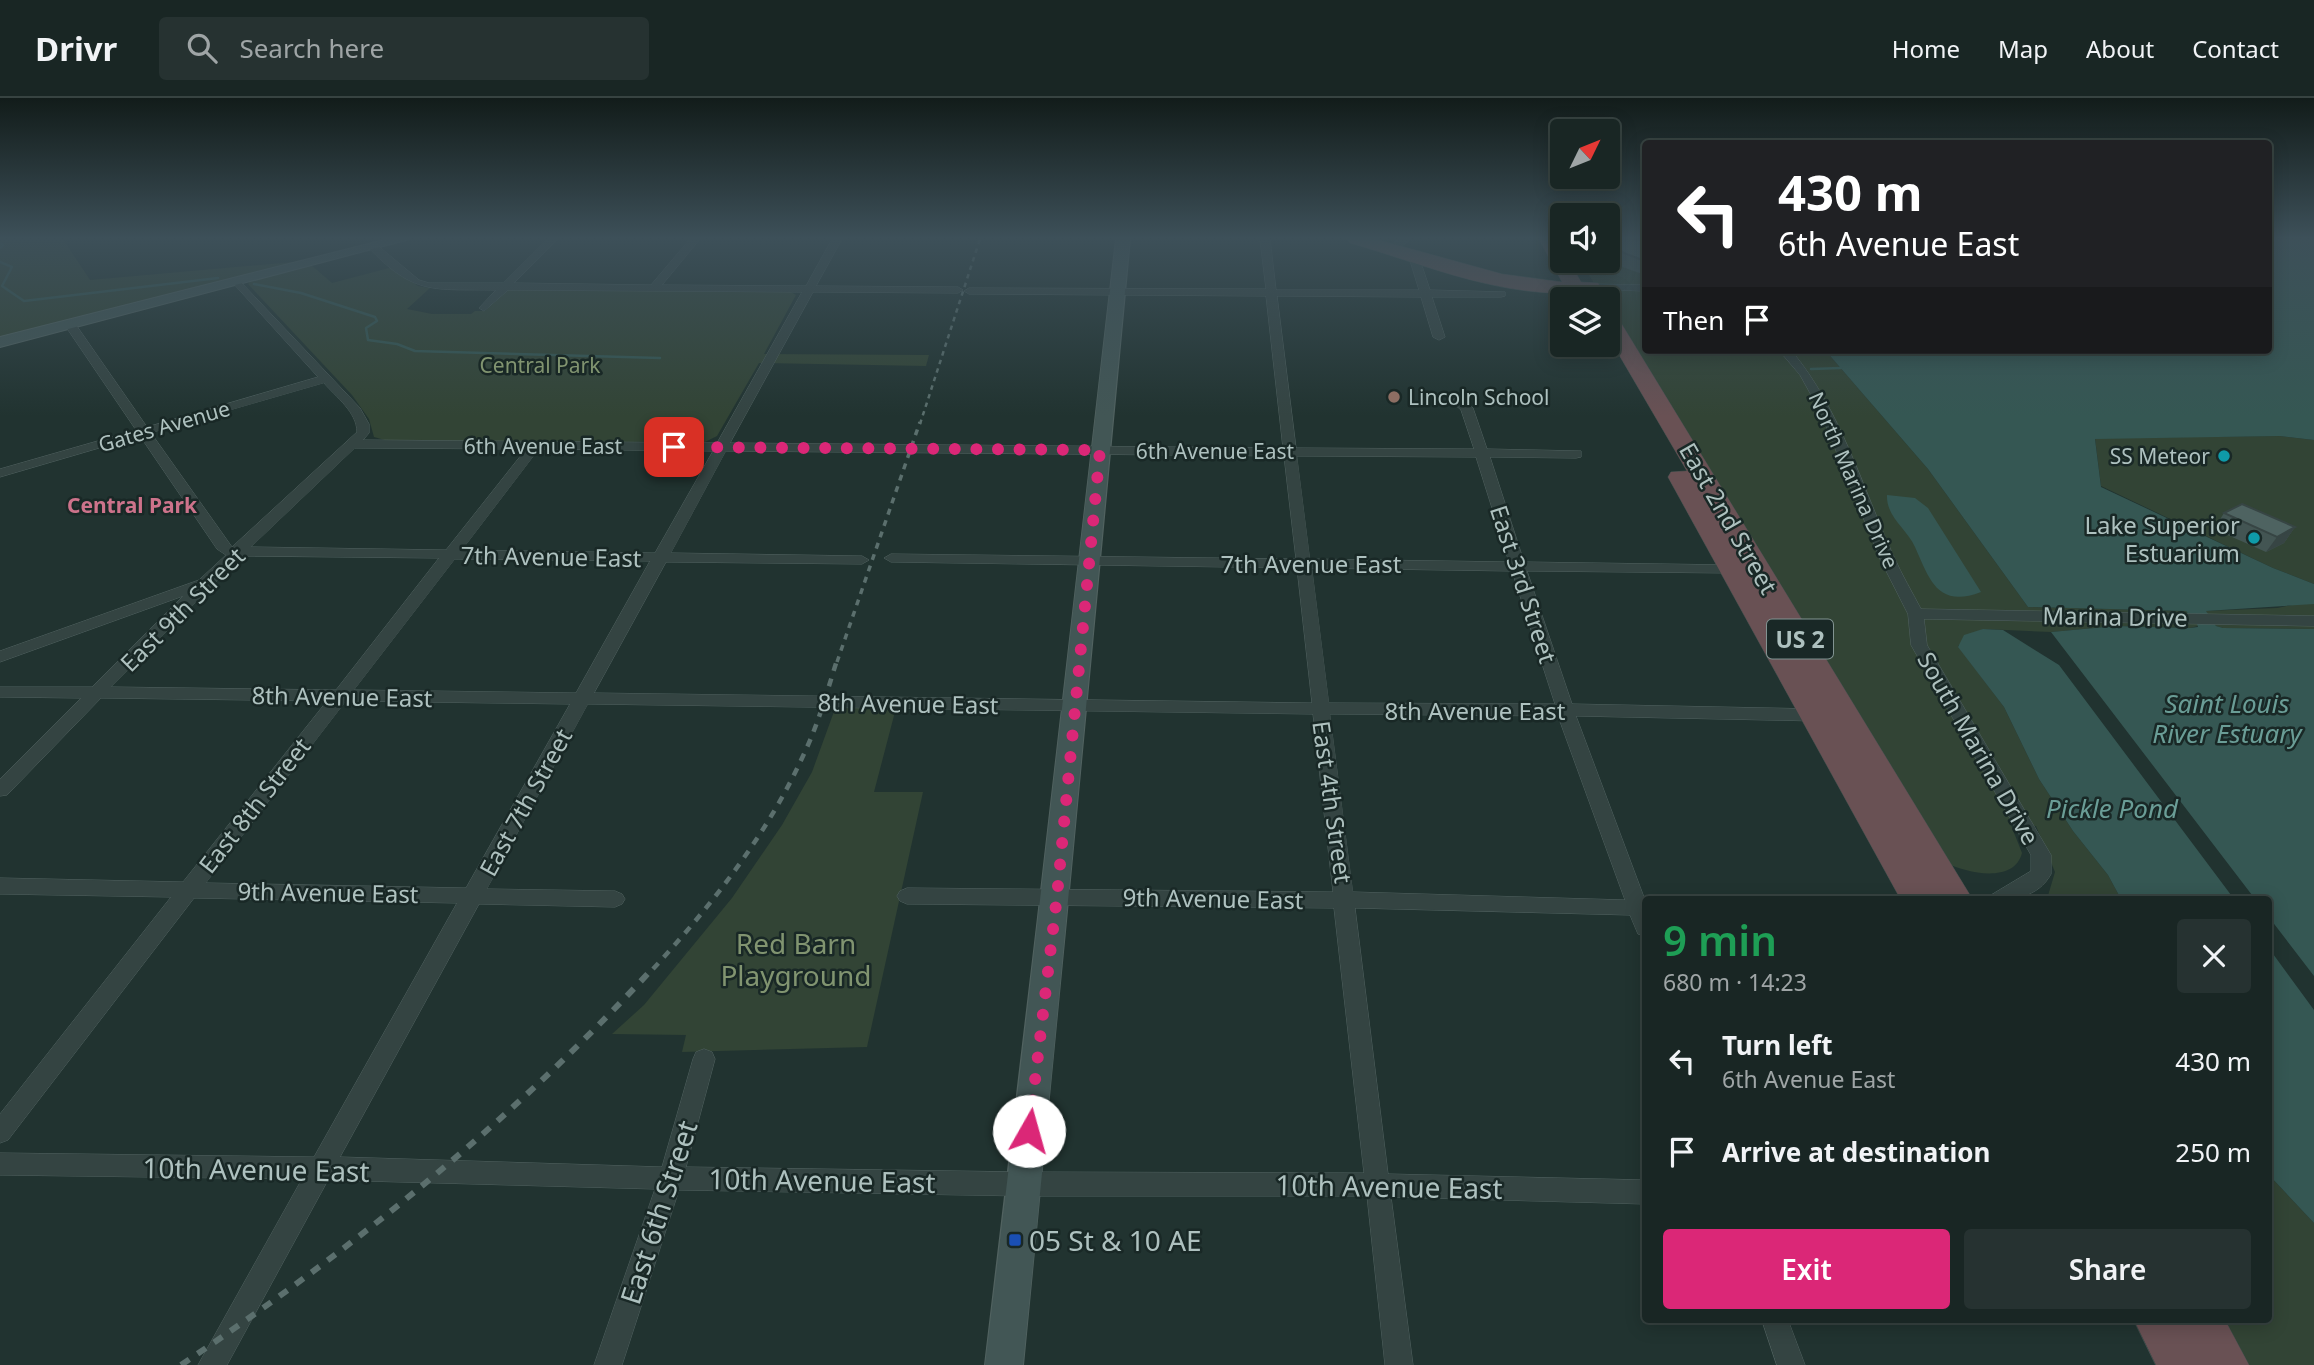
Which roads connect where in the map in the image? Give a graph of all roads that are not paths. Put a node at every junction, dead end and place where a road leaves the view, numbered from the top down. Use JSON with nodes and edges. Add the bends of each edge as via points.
{"nodes":[{"id":1,"x":170,"y":298,"type":"edge"},
{"id":2,"x":253,"y":298,"type":"edge"},
{"id":3,"x":493,"y":298,"type":"edge"},
{"id":4,"x":804,"y":298,"type":"edge"},
{"id":5,"x":1116,"y":298,"type":"edge"},
{"id":6,"x":1270,"y":298,"type":"edge"},
{"id":7,"x":1426,"y":298,"type":"edge"},
{"id":8,"x":484,"y":308,"type":"dead end"},
{"id":9,"x":70,"y":324,"type":"junction"},
{"id":10,"x":1439,"y":337,"type":"dead end"},
{"id":11,"x":1620,"y":338,"type":"edge"},
{"id":12,"x":0,"y":341,"type":"edge"},
{"id":13,"x":1789,"y":354,"type":"edge"},
{"id":14,"x":1612,"y":357,"type":"edge"},
{"id":15,"x":328,"y":378,"type":"junction"},
{"id":16,"x":1457,"y":401,"type":"dead end"},
{"id":17,"x":144,"y":432,"type":"junction"},
{"id":18,"x":351,"y":444,"type":"junction"},
{"id":19,"x":536,"y":445,"type":"junction"},
{"id":20,"x":723,"y":447,"type":"junction"},
{"id":21,"x":1100,"y":450,"type":"junction"},
{"id":22,"x":1290,"y":452,"type":"junction"},
{"id":23,"x":1481,"y":453,"type":"junction"},
{"id":24,"x":1576,"y":454,"type":"dead end"},
{"id":25,"x":0,"y":473,"type":"edge"},
{"id":26,"x":239,"y":552,"type":"junction"},
{"id":27,"x":449,"y":555,"type":"junction"},
{"id":28,"x":660,"y":557,"type":"junction"},
{"id":29,"x":891,"y":558,"type":"dead end"},
{"id":30,"x":862,"y":560,"type":"dead end"},
{"id":31,"x":1089,"y":561,"type":"junction"},
{"id":32,"x":1303,"y":563,"type":"junction"},
{"id":33,"x":1516,"y":565,"type":"junction"},
{"id":34,"x":1731,"y":569,"type":"junction"},
{"id":35,"x":205,"y":583,"type":"junction"},
{"id":36,"x":1916,"y":614,"type":"junction"},
{"id":37,"x":2314,"y":621,"type":"edge"},
{"id":38,"x":0,"y":657,"type":"edge"},
{"id":39,"x":0,"y":692,"type":"edge"},
{"id":40,"x":99,"y":693,"type":"junction"},
{"id":41,"x":340,"y":695,"type":"junction"},
{"id":42,"x":581,"y":700,"type":"junction"},
{"id":43,"x":1073,"y":706,"type":"junction"},
{"id":44,"x":1320,"y":708,"type":"junction"},
{"id":45,"x":1565,"y":710,"type":"junction"},
{"id":46,"x":1817,"y":715,"type":"junction"},
{"id":47,"x":0,"y":790,"type":"edge"},
{"id":48,"x":0,"y":886,"type":"edge"},
{"id":49,"x":188,"y":889,"type":"junction"},
{"id":50,"x":474,"y":894,"type":"junction"},
{"id":51,"x":907,"y":895,"type":"dead end"},
{"id":52,"x":1057,"y":896,"type":"junction"},
{"id":53,"x":1918,"y":896,"type":"edge"},
{"id":54,"x":1953,"y":896,"type":"edge"},
{"id":55,"x":2006,"y":896,"type":"edge"},
{"id":56,"x":615,"y":899,"type":"dead end"},
{"id":57,"x":1346,"y":900,"type":"junction"},
{"id":58,"x":1642,"y":908,"type":"edge"},
{"id":59,"x":704,"y":1059,"type":"dead end"},
{"id":60,"x":0,"y":1132,"type":"edge"},
{"id":61,"x":0,"y":1164,"type":"edge"},
{"id":62,"x":322,"y":1168,"type":"junction"},
{"id":63,"x":671,"y":1177,"type":"junction"},
{"id":64,"x":1023,"y":1184,"type":"junction"},
{"id":65,"x":1377,"y":1185,"type":"junction"},
{"id":66,"x":1642,"y":1192,"type":"edge"},
{"id":67,"x":1776,"y":1323,"type":"edge"},
{"id":68,"x":2160,"y":1323,"type":"edge"},
{"id":69,"x":2200,"y":1323,"type":"edge"},
{"id":70,"x":212,"y":1365,"type":"edge"},
{"id":71,"x":608,"y":1365,"type":"edge"},
{"id":72,"x":1004,"y":1365,"type":"edge"},
{"id":73,"x":1399,"y":1365,"type":"edge"},
{"id":74,"x":1791,"y":1365,"type":"edge"},
{"id":75,"x":2183,"y":1365,"type":"edge"},
{"id":76,"x":2224,"y":1365,"type":"edge"}],
"edges":[{"from":1,"to":9,"type":"street"},
{"from":2,"to":15,"type":"street"},
{"from":3,"to":8,"type":"street"},
{"from":4,"to":20,"type":"street","name":"East 7th Street"},
{"from":5,"to":21,"type":"street"},
{"from":6,"to":22,"type":"street","name":"East 4th Street"},
{"from":7,"to":10,"type":"street"},
{"from":9,"to":12,"type":"street"},
{"from":9,"to":17,"type":"street"},
{"from":11,"to":54,"type":"highway","name":"East 2nd Street","number":"US 2"},
{"from":13,"to":36,"type":"street","name":"North Marina Drive","via":[[1822,402],[1887,559]]},
{"from":14,"to":34,"type":"highway","name":"East 2nd Street","number":"US 2"},
{"from":15,"to":17,"type":"street","name":"Gates Avenue"},
{"from":15,"to":18,"type":"street","name":"East 9th Street","via":[[356,411],[363,428]]},
{"from":16,"to":23,"type":"street","name":"East 3rd Street","via":[[1466,408]]},
{"from":17,"to":25,"type":"street","name":"Gates Avenue"},
{"from":17,"to":26,"type":"street","via":[[222,546]]},
{"from":18,"to":19,"type":"street","name":"6th Avenue East"},
{"from":18,"to":26,"type":"street","name":"East 9th Street"},
{"from":19,"to":20,"type":"street","name":"6th Avenue East"},
{"from":19,"to":27,"type":"street","name":"East 8th Street"},
{"from":20,"to":21,"type":"street","name":"6th Avenue East"},
{"from":20,"to":28,"type":"street","name":"East 7th Street"},
{"from":21,"to":22,"type":"street","name":"6th Avenue East"},
{"from":21,"to":31,"type":"street"},
{"from":22,"to":23,"type":"street","name":"6th Avenue East"},
{"from":22,"to":32,"type":"street","name":"East 4th Street"},
{"from":23,"to":24,"type":"street","name":"6th Avenue East"},
{"from":23,"to":33,"type":"street","name":"East 3rd Street"},
{"from":26,"to":27,"type":"street","name":"7th Avenue East"},
{"from":26,"to":35,"type":"street","name":"East 9th Street"},
{"from":27,"to":28,"type":"street","name":"7th Avenue East"},
{"from":27,"to":41,"type":"street","name":"East 8th Street"},
{"from":28,"to":30,"type":"street","name":"7th Avenue East"},
{"from":28,"to":42,"type":"street","name":"East 7th Street"},
{"from":29,"to":31,"type":"street","name":"7th Avenue East"},
{"from":31,"to":32,"type":"street","name":"7th Avenue East"},
{"from":31,"to":43,"type":"street"},
{"from":32,"to":33,"type":"street","name":"7th Avenue East"},
{"from":32,"to":44,"type":"street","name":"East 4th Street"},
{"from":33,"to":34,"type":"street","name":"7th Avenue East"},
{"from":33,"to":45,"type":"street","name":"East 3rd Street"},
{"from":34,"to":46,"type":"highway","name":"East 2nd Street","number":"US 2"},
{"from":35,"to":38,"type":"street"},
{"from":35,"to":40,"type":"street","name":"East 9th Street"},
{"from":36,"to":37,"type":"street","name":"Marina Drive"},
{"from":36,"to":55,"type":"street","name":"South Marina Drive","via":[[1919,645],[2040,855],[2040,874]]},
{"from":39,"to":40,"type":"street","name":"8th Avenue East"},
{"from":40,"to":41,"type":"street","name":"8th Avenue East"},
{"from":40,"to":47,"type":"street","name":"East 9th Street"},
{"from":41,"to":42,"type":"street","name":"8th Avenue East"},
{"from":41,"to":49,"type":"street","name":"East 8th Street"},
{"from":42,"to":43,"type":"street","name":"8th Avenue East"},
{"from":42,"to":50,"type":"street","name":"East 7th Street"},
{"from":43,"to":44,"type":"street","name":"8th Avenue East"},
{"from":43,"to":52,"type":"street"},
{"from":44,"to":45,"type":"street","name":"8th Avenue East"},
{"from":44,"to":57,"type":"street","name":"East 4th Street"},
{"from":45,"to":46,"type":"street","name":"8th Avenue East"},
{"from":45,"to":58,"type":"street","name":"East 3rd Street"},
{"from":46,"to":53,"type":"highway","name":"East 2nd Street","number":"US 2"},
{"from":48,"to":49,"type":"street","name":"9th Avenue East"},
{"from":49,"to":50,"type":"street","name":"9th Avenue East"},
{"from":49,"to":60,"type":"street","name":"East 8th Street"},
{"from":50,"to":56,"type":"street","name":"9th Avenue East"},
{"from":50,"to":62,"type":"street","name":"East 7th Street"},
{"from":51,"to":52,"type":"street","name":"9th Avenue East"},
{"from":52,"to":57,"type":"street","name":"9th Avenue East"},
{"from":52,"to":64,"type":"street"},
{"from":57,"to":58,"type":"street","name":"9th Avenue East"},
{"from":57,"to":65,"type":"street","name":"East 4th Street"},
{"from":59,"to":63,"type":"street","name":"East 6th Street"},
{"from":61,"to":62,"type":"street","name":"10th Avenue East"},
{"from":62,"to":63,"type":"street","name":"10th Avenue East"},
{"from":62,"to":70,"type":"street","name":"East 7th Street"},
{"from":63,"to":64,"type":"street","name":"10th Avenue East"},
{"from":63,"to":71,"type":"street","name":"East 6th Street"},
{"from":64,"to":65,"type":"street","name":"10th Avenue East"},
{"from":64,"to":72,"type":"street"},
{"from":65,"to":66,"type":"street","name":"10th Avenue East"},
{"from":65,"to":73,"type":"street","name":"East 4th Street"},
{"from":67,"to":74,"type":"street"},
{"from":68,"to":75,"type":"highway"},
{"from":69,"to":76,"type":"highway"}]}
